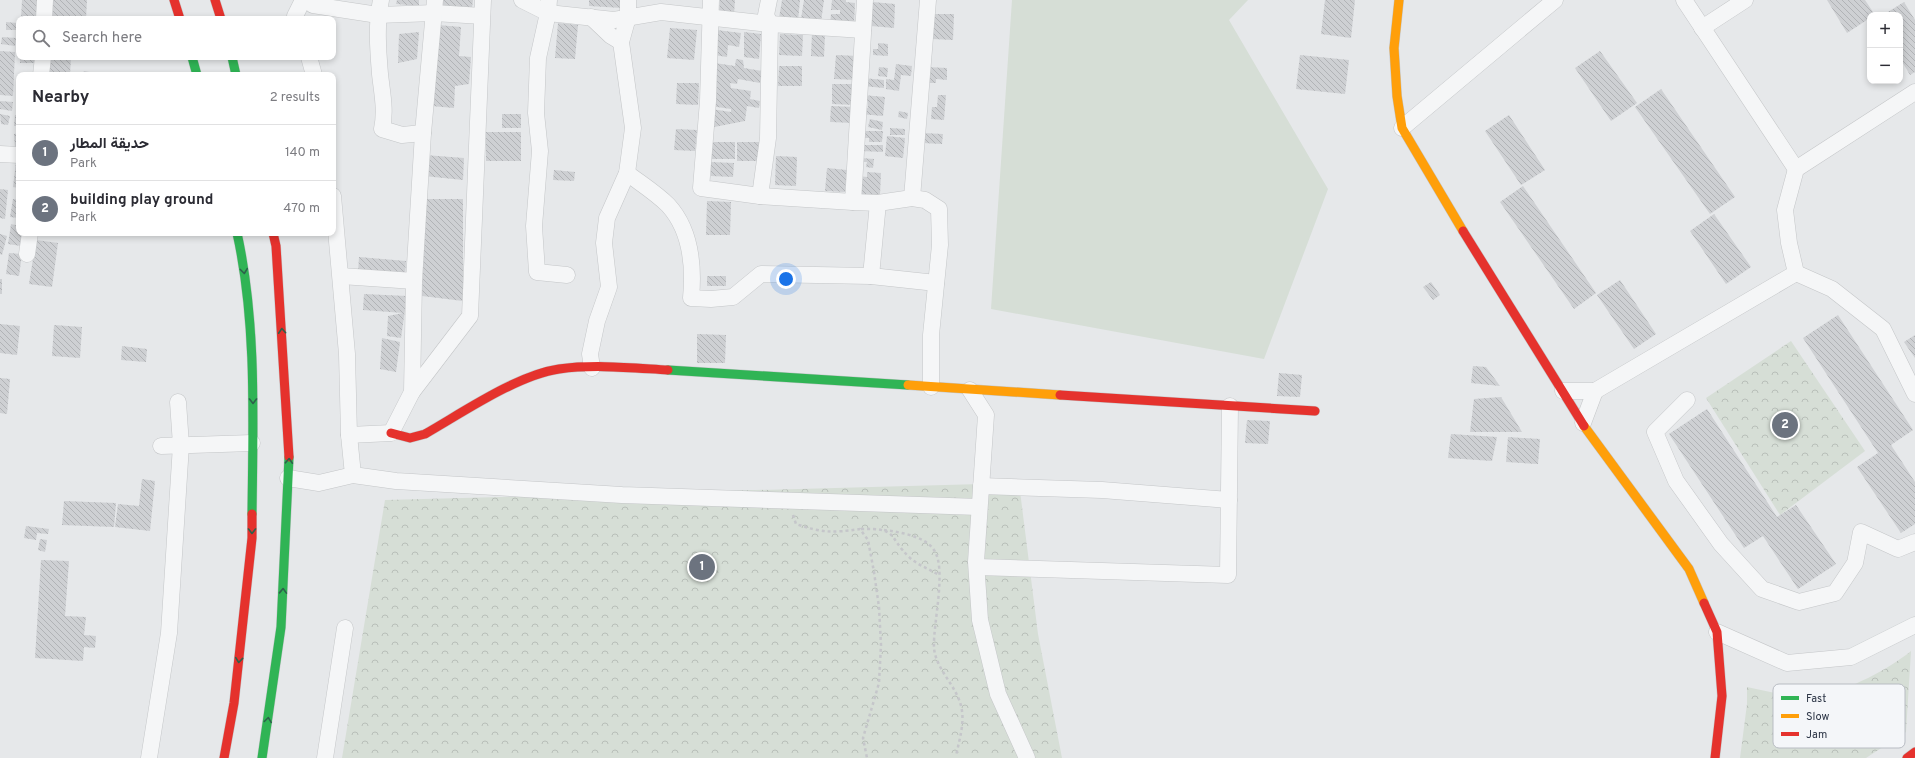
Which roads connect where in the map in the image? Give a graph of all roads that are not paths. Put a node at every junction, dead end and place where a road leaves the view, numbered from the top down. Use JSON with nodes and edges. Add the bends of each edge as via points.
{"nodes":[{"id":1,"x":45,"y":0,"type":"edge"},
{"id":2,"x":174,"y":0,"type":"edge"},
{"id":3,"x":215,"y":0,"type":"edge"},
{"id":4,"x":311,"y":0,"type":"edge"},
{"id":5,"x":483,"y":0,"type":"edge"},
{"id":6,"x":522,"y":0,"type":"edge"},
{"id":7,"x":628,"y":0,"type":"edge"},
{"id":8,"x":711,"y":0,"type":"edge"},
{"id":9,"x":769,"y":0,"type":"edge"},
{"id":10,"x":865,"y":0,"type":"edge"},
{"id":11,"x":928,"y":0,"type":"edge"},
{"id":12,"x":1399,"y":0,"type":"edge"},
{"id":13,"x":1555,"y":0,"type":"edge"},
{"id":14,"x":1684,"y":0,"type":"edge"},
{"id":15,"x":1745,"y":0,"type":"edge"},
{"id":16,"x":434,"y":6,"type":"edge"},
{"id":17,"x":549,"y":6,"type":"edge"},
{"id":18,"x":379,"y":7,"type":"edge"},
{"id":19,"x":44,"y":16,"type":"edge"},
{"id":20,"x":179,"y":16,"type":"edge"},
{"id":21,"x":219,"y":16,"type":"edge"},
{"id":22,"x":295,"y":16,"type":"edge"},
{"id":23,"x":482,"y":16,"type":"junction"},
{"id":24,"x":591,"y":17,"type":"junction"},
{"id":25,"x":628,"y":17,"type":"junction"},
{"id":26,"x":710,"y":17,"type":"junction"},
{"id":27,"x":770,"y":24,"type":"junction"},
{"id":28,"x":1702,"y":28,"type":"junction"},
{"id":29,"x":863,"y":30,"type":"junction"},
{"id":30,"x":621,"y":42,"type":"junction"},
{"id":31,"x":42,"y":60,"type":"edge"},
{"id":32,"x":193,"y":60,"type":"edge"},
{"id":33,"x":233,"y":60,"type":"edge"},
{"id":34,"x":309,"y":60,"type":"edge"},
{"id":35,"x":41,"y":72,"type":"edge"},
{"id":36,"x":196,"y":72,"type":"edge"},
{"id":37,"x":235,"y":72,"type":"edge"},
{"id":38,"x":313,"y":72,"type":"edge"},
{"id":39,"x":1915,"y":92,"type":"edge"},
{"id":40,"x":1402,"y":128,"type":"junction"},
{"id":41,"x":423,"y":133,"type":"junction"},
{"id":42,"x":0,"y":154,"type":"edge"},
{"id":43,"x":16,"y":155,"type":"edge"},
{"id":44,"x":1796,"y":169,"type":"junction"},
{"id":45,"x":627,"y":173,"type":"junction"},
{"id":46,"x":760,"y":196,"type":"junction"},
{"id":47,"x":912,"y":198,"type":"junction"},
{"id":48,"x":853,"y":202,"type":"junction"},
{"id":49,"x":878,"y":203,"type":"junction"},
{"id":50,"x":336,"y":226,"type":"edge"},
{"id":51,"x":30,"y":236,"type":"edge"},
{"id":52,"x":238,"y":236,"type":"edge"},
{"id":53,"x":274,"y":236,"type":"edge"},
{"id":54,"x":27,"y":254,"type":"dead end"},
{"id":55,"x":1796,"y":273,"type":"junction"},
{"id":56,"x":568,"y":275,"type":"dead end"},
{"id":57,"x":341,"y":276,"type":"junction"},
{"id":58,"x":872,"y":276,"type":"junction"},
{"id":59,"x":414,"y":281,"type":"junction"},
{"id":60,"x":936,"y":283,"type":"junction"},
{"id":61,"x":592,"y":368,"type":"junction"},
{"id":62,"x":931,"y":387,"type":"junction"},
{"id":63,"x":970,"y":390,"type":"junction"},
{"id":64,"x":1563,"y":391,"type":"junction"},
{"id":65,"x":1595,"y":391,"type":"junction"},
{"id":66,"x":412,"y":392,"type":"junction"},
{"id":67,"x":1915,"y":394,"type":"edge"},
{"id":68,"x":1687,"y":400,"type":"dead end"},
{"id":69,"x":178,"y":402,"type":"dead end"},
{"id":70,"x":1230,"y":406,"type":"junction"},
{"id":71,"x":1315,"y":411,"type":"dead end"},
{"id":72,"x":1583,"y":423,"type":"junction"},
{"id":73,"x":391,"y":433,"type":"junction"},
{"id":74,"x":349,"y":436,"type":"junction"},
{"id":75,"x":252,"y":442,"type":"junction"},
{"id":76,"x":181,"y":445,"type":"junction"},
{"id":77,"x":161,"y":446,"type":"dead end"},
{"id":78,"x":353,"y":475,"type":"junction"},
{"id":79,"x":288,"y":478,"type":"junction"},
{"id":80,"x":981,"y":486,"type":"junction"},
{"id":81,"x":1229,"y":500,"type":"junction"},
{"id":82,"x":979,"y":507,"type":"junction"},
{"id":83,"x":1915,"y":542,"type":"edge"},
{"id":84,"x":976,"y":568,"type":"junction"},
{"id":85,"x":1915,"y":625,"type":"edge"},
{"id":86,"x":345,"y":628,"type":"dead end"},
{"id":87,"x":1717,"y":632,"type":"junction"},
{"id":88,"x":1915,"y":752,"type":"edge"},
{"id":89,"x":149,"y":758,"type":"edge"},
{"id":90,"x":224,"y":758,"type":"edge"},
{"id":91,"x":262,"y":758,"type":"edge"},
{"id":92,"x":325,"y":758,"type":"edge"},
{"id":93,"x":1028,"y":758,"type":"edge"},
{"id":94,"x":1715,"y":758,"type":"edge"},
{"id":95,"x":1907,"y":758,"type":"edge"}],
"edges":[{"from":1,"to":19,"type":"street"},
{"from":2,"to":20,"type":"main road"},
{"from":3,"to":21,"type":"main road"},
{"from":4,"to":18,"type":"street","via":[[313,5]]},
{"from":4,"to":22,"type":"street","via":[[302,2]]},
{"from":5,"to":23,"type":"street"},
{"from":6,"to":17,"type":"street"},
{"from":7,"to":25,"type":"street"},
{"from":8,"to":26,"type":"street"},
{"from":9,"to":27,"type":"street","via":[[766,15]]},
{"from":10,"to":29,"type":"street"},
{"from":11,"to":47,"type":"street"},
{"from":12,"to":40,"type":"main road","via":[[1394,48]]},
{"from":13,"to":40,"type":"street"},
{"from":14,"to":28,"type":"street"},
{"from":15,"to":28,"type":"street"},
{"from":16,"to":18,"type":"street"},
{"from":16,"to":23,"type":"street"},
{"from":16,"to":41,"type":"street"},
{"from":17,"to":24,"type":"street"},
{"from":17,"to":56,"type":"street","via":[[538,58],[536,105],[540,151],[534,226],[536,272]]},
{"from":18,"to":41,"type":"street","via":[[380,73],[385,115],[382,129],[402,135]]},
{"from":23,"to":66,"type":"street","via":[[470,316]]},
{"from":24,"to":25,"type":"street","via":[[614,20]]},
{"from":24,"to":30,"type":"street"},
{"from":25,"to":26,"type":"street","via":[[660,12]]},
{"from":25,"to":30,"type":"street"},
{"from":26,"to":27,"type":"street"},
{"from":26,"to":46,"type":"street","via":[[708,101],[701,188]]},
{"from":27,"to":29,"type":"street"},
{"from":27,"to":46,"type":"street","via":[[768,138]]},
{"from":28,"to":44,"type":"street"},
{"from":29,"to":48,"type":"street"},
{"from":30,"to":45,"type":"street","via":[[633,128]]},
{"from":31,"to":35,"type":"street"},
{"from":32,"to":36,"type":"main road"},
{"from":33,"to":37,"type":"main road"},
{"from":34,"to":38,"type":"street"},
{"from":39,"to":44,"type":"street"},
{"from":40,"to":64,"type":"main road","via":[[1436,188],[1511,304]]},
{"from":41,"to":59,"type":"street"},
{"from":42,"to":43,"type":"street"},
{"from":44,"to":55,"type":"street","via":[[1785,210]]},
{"from":45,"to":58,"type":"street","via":[[668,206],[687,234],[693,275],[691,298],[733,297],[761,274]]},
{"from":45,"to":61,"type":"street","via":[[607,218],[604,243],[609,287],[597,321],[590,354]]},
{"from":46,"to":48,"type":"street"},
{"from":47,"to":49,"type":"street"},
{"from":47,"to":60,"type":"street","via":[[925,200],[939,209],[940,245]]},
{"from":48,"to":49,"type":"street"},
{"from":49,"to":58,"type":"street"},
{"from":50,"to":57,"type":"street"},
{"from":51,"to":54,"type":"street"},
{"from":52,"to":75,"type":"main road","one_way":true,"via":[[245,269],[253,393]]},
{"from":79,"to":53,"type":"main road","one_way":true,"via":[[289,448]]},
{"from":55,"to":65,"type":"street"},
{"from":55,"to":67,"type":"street","via":[[1832,289],[1883,329]]},
{"from":57,"to":59,"type":"street"},
{"from":57,"to":74,"type":"street","via":[[347,354]]},
{"from":58,"to":60,"type":"street"},
{"from":59,"to":66,"type":"street"},
{"from":60,"to":62,"type":"street","via":[[931,335]]},
{"from":61,"to":62,"type":"main road","via":[[684,370]]},
{"from":61,"to":73,"type":"main road","via":[[558,369],[517,382],[425,434],[410,438]]},
{"from":62,"to":63,"type":"main road"},
{"from":63,"to":70,"type":"main road"},
{"from":63,"to":80,"type":"street","via":[[986,415]]},
{"from":64,"to":65,"type":"street"},
{"from":64,"to":72,"type":"main road"},
{"from":65,"to":72,"type":"street"},
{"from":66,"to":73,"type":"street"},
{"from":68,"to":83,"type":"street","via":[[1655,432],[1676,481],[1721,544],[1762,589],[1799,602],[1835,593],[1855,563],[1861,532],[1898,549]]},
{"from":69,"to":76,"type":"street"},
{"from":70,"to":71,"type":"main road"},
{"from":70,"to":81,"type":"street"},
{"from":72,"to":87,"type":"main road","via":[[1689,569]]},
{"from":73,"to":74,"type":"street"},
{"from":74,"to":78,"type":"street"},
{"from":75,"to":76,"type":"street"},
{"from":75,"to":90,"type":"main road","one_way":true,"via":[[252,538],[234,703]]},
{"from":76,"to":77,"type":"street"},
{"from":76,"to":89,"type":"street","via":[[169,633]]},
{"from":78,"to":79,"type":"street","via":[[319,483]]},
{"from":78,"to":82,"type":"street","via":[[622,495]]},
{"from":91,"to":79,"type":"main road","one_way":true,"via":[[282,627]]},
{"from":80,"to":81,"type":"street","via":[[1102,490]]},
{"from":80,"to":82,"type":"street"},
{"from":81,"to":84,"type":"street","via":[[1228,574]]},
{"from":82,"to":84,"type":"street"},
{"from":84,"to":93,"type":"street","via":[[980,620],[998,694]]},
{"from":85,"to":87,"type":"street","via":[[1851,657],[1786,663]]},
{"from":86,"to":92,"type":"street"},
{"from":87,"to":94,"type":"main road","via":[[1722,696]]},
{"from":88,"to":95,"type":"main road"}]}
